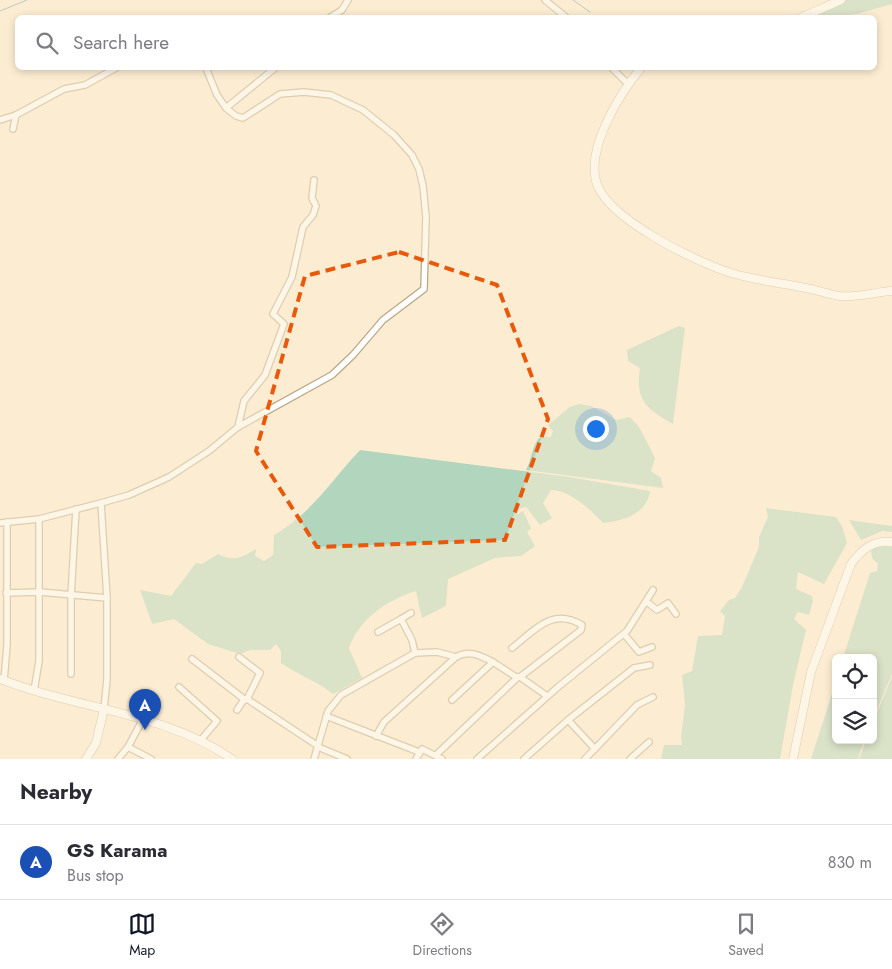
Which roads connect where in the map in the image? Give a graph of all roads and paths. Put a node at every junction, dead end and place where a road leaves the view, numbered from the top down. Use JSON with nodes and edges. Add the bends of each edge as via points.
{"nodes":[{"id":1,"x":348,"y":0,"type":"edge"},
{"id":2,"x":545,"y":0,"type":"edge"},
{"id":3,"x":841,"y":0,"type":"edge"},
{"id":4,"x":334,"y":15,"type":"edge"},
{"id":5,"x":563,"y":15,"type":"edge"},
{"id":6,"x":807,"y":15,"type":"edge"},
{"id":7,"x":112,"y":70,"type":"edge"},
{"id":8,"x":207,"y":70,"type":"edge"},
{"id":9,"x":274,"y":70,"type":"edge"},
{"id":10,"x":614,"y":70,"type":"edge"},
{"id":11,"x":639,"y":70,"type":"edge"},
{"id":12,"x":628,"y":84,"type":"junction"},
{"id":13,"x":226,"y":108,"type":"junction"},
{"id":14,"x":16,"y":115,"type":"junction"},
{"id":15,"x":0,"y":120,"type":"edge"},
{"id":16,"x":13,"y":129,"type":"dead end"},
{"id":17,"x":314,"y":180,"type":"dead end"},
{"id":18,"x":892,"y":291,"type":"edge"},
{"id":19,"x":238,"y":427,"type":"junction"},
{"id":20,"x":100,"y":503,"type":"junction"},
{"id":21,"x":76,"y":509,"type":"junction"},
{"id":22,"x":39,"y":519,"type":"junction"},
{"id":23,"x":7,"y":522,"type":"junction"},
{"id":24,"x":0,"y":523,"type":"edge"},
{"id":25,"x":892,"y":542,"type":"edge"},
{"id":26,"x":653,"y":590,"type":"dead end"},
{"id":27,"x":40,"y":592,"type":"junction"},
{"id":28,"x":6,"y":593,"type":"junction"},
{"id":29,"x":71,"y":596,"type":"junction"},
{"id":30,"x":107,"y":598,"type":"junction"},
{"id":31,"x":647,"y":602,"type":"junction"},
{"id":32,"x":3,"y":604,"type":"edge"},
{"id":33,"x":411,"y":613,"type":"dead end"},
{"id":34,"x":676,"y":614,"type":"dead end"},
{"id":35,"x":401,"y":620,"type":"junction"},
{"id":36,"x":378,"y":632,"type":"dead end"},
{"id":37,"x":624,"y":634,"type":"junction"},
{"id":38,"x":652,"y":646,"type":"dead end"},
{"id":39,"x":512,"y":648,"type":"dead end"},
{"id":40,"x":415,"y":653,"type":"junction"},
{"id":41,"x":239,"y":657,"type":"dead end"},
{"id":42,"x":456,"y":657,"type":"junction"},
{"id":43,"x":192,"y":659,"type":"dead end"},
{"id":44,"x":493,"y":662,"type":"junction"},
{"id":45,"x":650,"y":665,"type":"dead end"},
{"id":46,"x":71,"y":674,"type":"dead end"},
{"id":47,"x":519,"y":677,"type":"junction"},
{"id":48,"x":2,"y":680,"type":"edge"},
{"id":49,"x":179,"y":687,"type":"dead end"},
{"id":50,"x":34,"y":691,"type":"junction"},
{"id":51,"x":547,"y":696,"type":"junction"},
{"id":52,"x":653,"y":697,"type":"dead end"},
{"id":53,"x":246,"y":699,"type":"junction"},
{"id":54,"x":452,"y":700,"type":"dead end"},
{"id":55,"x":104,"y":709,"type":"junction"},
{"id":56,"x":237,"y":710,"type":"dead end"},
{"id":57,"x":326,"y":716,"type":"junction"},
{"id":58,"x":143,"y":719,"type":"junction"},
{"id":59,"x":568,"y":720,"type":"junction"},
{"id":60,"x":376,"y":736,"type":"junction"},
{"id":61,"x":200,"y":741,"type":"junction"},
{"id":62,"x":649,"y":742,"type":"dead end"},
{"id":63,"x":318,"y":746,"type":"junction"},
{"id":64,"x":128,"y":747,"type":"junction"},
{"id":65,"x":595,"y":749,"type":"junction"},
{"id":66,"x":419,"y":752,"type":"junction"},
{"id":67,"x":436,"y":755,"type":"junction"},
{"id":68,"x":90,"y":757,"type":"edge"},
{"id":69,"x":118,"y":759,"type":"edge"},
{"id":70,"x":152,"y":759,"type":"edge"},
{"id":71,"x":232,"y":759,"type":"edge"},
{"id":72,"x":314,"y":759,"type":"edge"},
{"id":73,"x":347,"y":759,"type":"edge"},
{"id":74,"x":416,"y":759,"type":"edge"},
{"id":75,"x":442,"y":759,"type":"edge"},
{"id":76,"x":477,"y":759,"type":"edge"},
{"id":77,"x":524,"y":759,"type":"edge"},
{"id":78,"x":585,"y":759,"type":"edge"},
{"id":79,"x":630,"y":759,"type":"edge"},
{"id":80,"x":793,"y":759,"type":"edge"}],
"edges":[{"from":1,"to":4,"type":"street"},
{"from":2,"to":5,"type":"street"},
{"from":3,"to":6,"type":"main road"},
{"from":7,"to":14,"type":"street","via":[[85,85],[64,89]]},
{"from":8,"to":13,"type":"street"},
{"from":9,"to":13,"type":"street"},
{"from":10,"to":12,"type":"street"},
{"from":11,"to":12,"type":"main road"},
{"from":12,"to":18,"type":"main road","via":[[604,129],[596,152],[595,174],[606,199],[628,221],[688,255],[732,273],[841,296]]},
{"from":13,"to":19,"type":"street","via":[[243,118],[275,95],[293,92],[331,95],[352,103],[394,135],[412,155],[422,181],[426,217],[426,280],[420,294],[384,320],[332,375]]},
{"from":14,"to":15,"type":"street"},
{"from":14,"to":16,"type":"street"},
{"from":17,"to":19,"type":"street","via":[[312,198],[316,206],[303,227],[292,277],[273,314],[284,324],[279,341],[265,375],[244,401]]},
{"from":19,"to":20,"type":"street","via":[[169,477],[129,495]]},
{"from":20,"to":21,"type":"street"},
{"from":20,"to":30,"type":"street"},
{"from":21,"to":22,"type":"street"},
{"from":21,"to":29,"type":"street"},
{"from":22,"to":23,"type":"street"},
{"from":22,"to":27,"type":"street"},
{"from":23,"to":24,"type":"street"},
{"from":23,"to":28,"type":"street"},
{"from":25,"to":80,"type":"main road","via":[[871,544],[851,564],[811,672]]},
{"from":26,"to":31,"type":"street"},
{"from":27,"to":28,"type":"street"},
{"from":27,"to":29,"type":"street"},
{"from":27,"to":50,"type":"street","via":[[39,661]]},
{"from":28,"to":32,"type":"street"},
{"from":29,"to":30,"type":"street"},
{"from":29,"to":46,"type":"street"},
{"from":30,"to":55,"type":"street","via":[[107,702]]},
{"from":31,"to":34,"type":"street","via":[[657,610],[668,603]]},
{"from":31,"to":37,"type":"street"},
{"from":32,"to":48,"type":"street","via":[[7,645]]},
{"from":33,"to":35,"type":"street"},
{"from":35,"to":36,"type":"street"},
{"from":35,"to":40,"type":"street"},
{"from":37,"to":38,"type":"street","via":[[639,652]]},
{"from":37,"to":51,"type":"street"},
{"from":39,"to":47,"type":"street","via":[[552,618],[582,624],[581,630]]},
{"from":40,"to":42,"type":"street","via":[[437,652]]},
{"from":40,"to":57,"type":"street","via":[[341,695]]},
{"from":41,"to":53,"type":"street","via":[[260,673]]},
{"from":42,"to":44,"type":"street","via":[[477,654]]},
{"from":42,"to":60,"type":"street","via":[[384,722]]},
{"from":43,"to":53,"type":"street"},
{"from":44,"to":47,"type":"street"},
{"from":44,"to":54,"type":"street"},
{"from":45,"to":59,"type":"street","via":[[634,668]]},
{"from":47,"to":51,"type":"street"},
{"from":47,"to":67,"type":"street"},
{"from":48,"to":50,"type":"main road"},
{"from":49,"to":61,"type":"street","via":[[217,721]]},
{"from":50,"to":55,"type":"main road"},
{"from":51,"to":76,"type":"street"},
{"from":52,"to":65,"type":"street","via":[[637,705]]},
{"from":53,"to":56,"type":"street"},
{"from":53,"to":63,"type":"street"},
{"from":55,"to":58,"type":"main road"},
{"from":55,"to":68,"type":"main road"},
{"from":57,"to":60,"type":"street"},
{"from":57,"to":63,"type":"street"},
{"from":58,"to":61,"type":"main road"},
{"from":58,"to":64,"type":"street"},
{"from":59,"to":65,"type":"street"},
{"from":59,"to":77,"type":"street"},
{"from":60,"to":66,"type":"street"},
{"from":61,"to":71,"type":"main road"},
{"from":62,"to":79,"type":"street"},
{"from":63,"to":72,"type":"street"},
{"from":63,"to":73,"type":"street"},
{"from":64,"to":69,"type":"street"},
{"from":64,"to":70,"type":"street"},
{"from":65,"to":78,"type":"street"},
{"from":66,"to":67,"type":"street","via":[[426,749]]},
{"from":66,"to":74,"type":"street"},
{"from":67,"to":75,"type":"street"}]}
